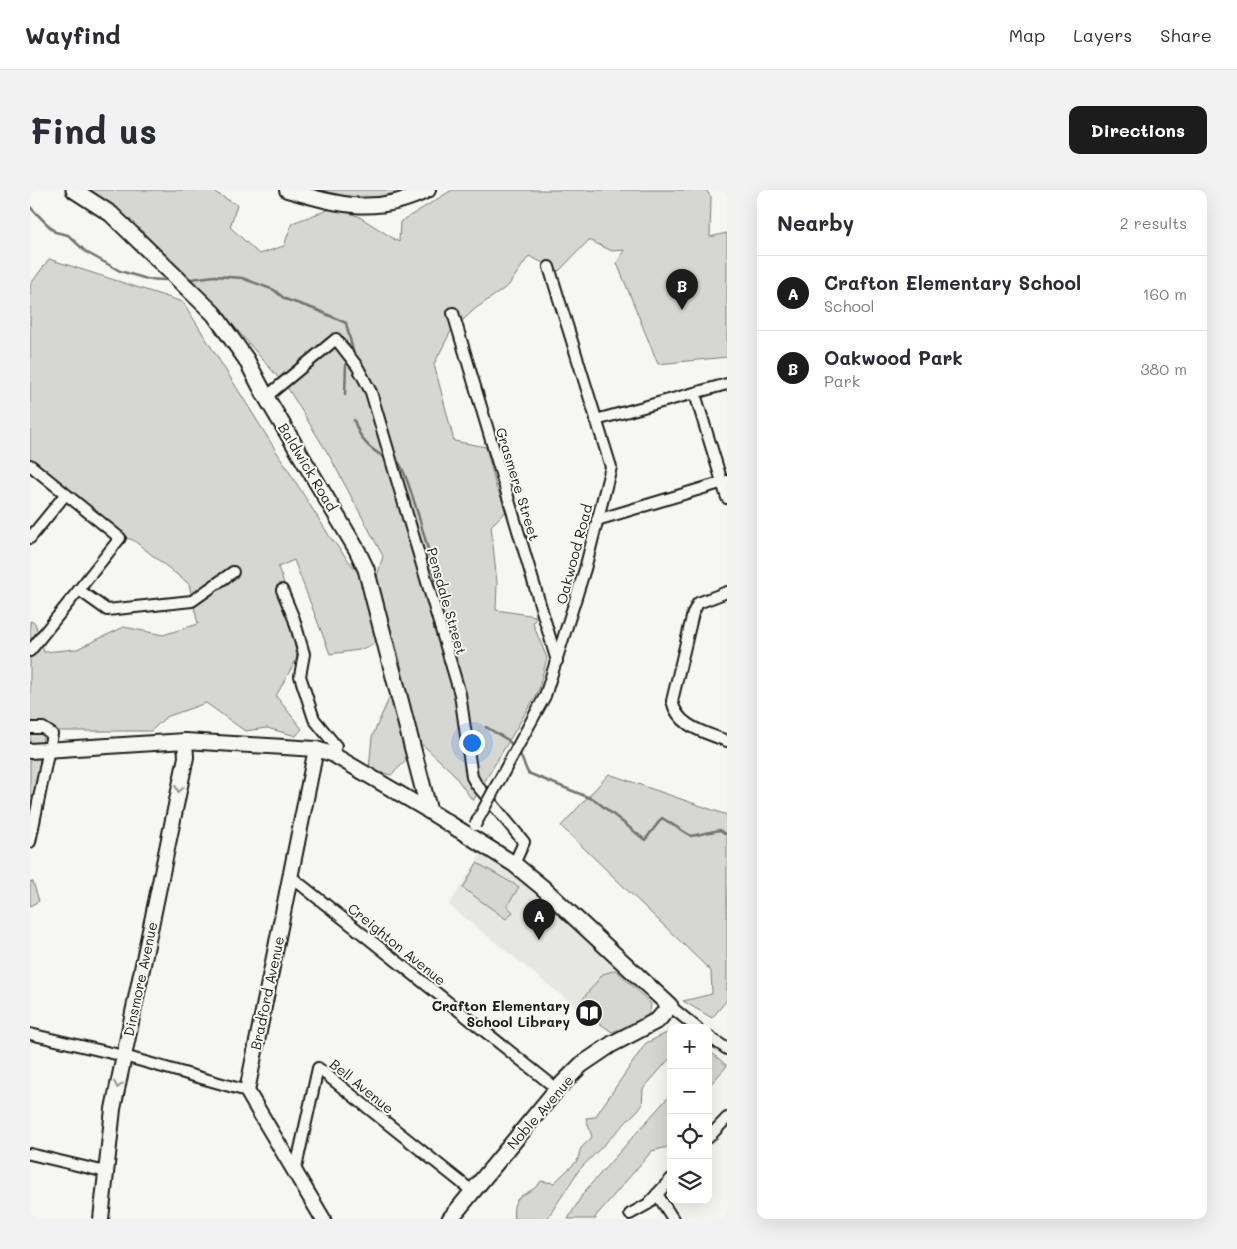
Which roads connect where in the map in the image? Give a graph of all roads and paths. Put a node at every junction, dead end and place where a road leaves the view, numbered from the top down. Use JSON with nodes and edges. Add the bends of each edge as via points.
{"nodes":[{"id":1,"x":74,"y":190,"type":"edge"},
{"id":2,"x":287,"y":190,"type":"edge"},
{"id":3,"x":428,"y":190,"type":"edge"},
{"id":4,"x":549,"y":267,"type":"dead end"},
{"id":5,"x":453,"y":313,"type":"dead end"},
{"id":6,"x":727,"y":384,"type":"edge"},
{"id":7,"x":695,"y":394,"type":"junction"},
{"id":8,"x":266,"y":398,"type":"junction"},
{"id":9,"x":596,"y":420,"type":"junction"},
{"id":10,"x":30,"y":465,"type":"edge"},
{"id":11,"x":725,"y":482,"type":"edge"},
{"id":12,"x":64,"y":495,"type":"junction"},
{"id":13,"x":727,"y":498,"type":"edge"},
{"id":14,"x":597,"y":520,"type":"junction"},
{"id":15,"x":30,"y":538,"type":"edge"},
{"id":16,"x":233,"y":572,"type":"dead end"},
{"id":17,"x":79,"y":590,"type":"junction"},
{"id":18,"x":282,"y":590,"type":"dead end"},
{"id":19,"x":727,"y":592,"type":"edge"},
{"id":20,"x":30,"y":650,"type":"edge"},
{"id":21,"x":557,"y":662,"type":"junction"},
{"id":22,"x":30,"y":728,"type":"edge"},
{"id":23,"x":186,"y":740,"type":"junction"},
{"id":24,"x":727,"y":741,"type":"edge"},
{"id":25,"x":50,"y":749,"type":"junction"},
{"id":26,"x":316,"y":749,"type":"junction"},
{"id":27,"x":30,"y":751,"type":"edge"},
{"id":28,"x":332,"y":754,"type":"junction"},
{"id":29,"x":429,"y":811,"type":"junction"},
{"id":30,"x":472,"y":830,"type":"junction"},
{"id":31,"x":30,"y":842,"type":"edge"},
{"id":32,"x":514,"y":864,"type":"junction"},
{"id":33,"x":290,"y":876,"type":"junction"},
{"id":34,"x":670,"y":1006,"type":"junction"},
{"id":35,"x":692,"y":1024,"type":"edge"},
{"id":36,"x":30,"y":1034,"type":"edge"},
{"id":37,"x":712,"y":1039,"type":"edge"},
{"id":38,"x":727,"y":1049,"type":"edge"},
{"id":39,"x":124,"y":1056,"type":"junction"},
{"id":40,"x":557,"y":1089,"type":"junction"},
{"id":41,"x":247,"y":1091,"type":"junction"},
{"id":42,"x":727,"y":1118,"type":"edge"},
{"id":43,"x":712,"y":1134,"type":"edge"},
{"id":44,"x":30,"y":1154,"type":"edge"},
{"id":45,"x":106,"y":1172,"type":"junction"},
{"id":46,"x":294,"y":1172,"type":"junction"},
{"id":47,"x":667,"y":1184,"type":"edge"},
{"id":48,"x":472,"y":1191,"type":"junction"},
{"id":49,"x":658,"y":1194,"type":"junction"},
{"id":50,"x":630,"y":1214,"type":"dead end"},
{"id":51,"x":101,"y":1219,"type":"edge"},
{"id":52,"x":323,"y":1219,"type":"edge"},
{"id":53,"x":450,"y":1219,"type":"edge"},
{"id":54,"x":673,"y":1219,"type":"edge"}],
"edges":[{"from":1,"to":8,"type":"main road","name":"Baldwick Road","via":[[111,214],[214,314],[246,359]]},
{"from":2,"to":3,"type":"main road","via":[[341,205],[363,207],[404,201]]},
{"from":4,"to":9,"type":"street","name":"Oakwood Road"},
{"from":5,"to":21,"type":"street","name":"Grasmere Street"},
{"from":6,"to":7,"type":"street"},
{"from":7,"to":9,"type":"street"},
{"from":7,"to":11,"type":"street"},
{"from":8,"to":29,"type":"main road","name":"Baldwick Road","via":[[366,569]]},
{"from":8,"to":32,"type":"street","name":"Pensdale Street","via":[[336,339],[357,366],[371,392],[460,694],[472,777],[524,842]]},
{"from":9,"to":14,"type":"street","name":"Oakwood Road","via":[[611,467]]},
{"from":10,"to":12,"type":"street"},
{"from":11,"to":13,"type":"street"},
{"from":11,"to":14,"type":"street"},
{"from":12,"to":15,"type":"street"},
{"from":12,"to":17,"type":"street","via":[[120,538]]},
{"from":14,"to":21,"type":"street","name":"Oakwood Road"},
{"from":16,"to":17,"type":"street","via":[[192,601],[107,610]]},
{"from":17,"to":20,"type":"street"},
{"from":18,"to":28,"type":"street","via":[[304,654],[300,676],[314,719],[336,746]]},
{"from":19,"to":24,"type":"street","via":[[698,604],[693,612],[672,701],[674,712],[681,721]]},
{"from":21,"to":30,"type":"street","name":"Oakwood Road","bridge":true,"via":[[545,696]]},
{"from":22,"to":25,"type":"street","via":[[42,728],[52,734]]},
{"from":23,"to":25,"type":"main road"},
{"from":23,"to":26,"type":"main road"},
{"from":23,"to":39,"type":"main road","name":"Dinsmore Avenue","one_way":true,"via":[[186,757]]},
{"from":25,"to":27,"type":"main road"},
{"from":25,"to":31,"type":"street"},
{"from":26,"to":28,"type":"main road"},
{"from":26,"to":33,"type":"main road","name":"Bradford Avenue"},
{"from":28,"to":29,"type":"main road"},
{"from":29,"to":30,"type":"main road"},
{"from":30,"to":32,"type":"main road"},
{"from":32,"to":34,"type":"main road","via":[[542,886]]},
{"from":33,"to":40,"type":"street","name":"Creighton Avenue"},
{"from":33,"to":41,"type":"main road","name":"Bradford Avenue"},
{"from":34,"to":35,"type":"street"},
{"from":34,"to":40,"type":"main road","name":"Noble Avenue","via":[[658,1020],[612,1044],[582,1065]]},
{"from":36,"to":39,"type":"street"},
{"from":37,"to":38,"type":"street"},
{"from":39,"to":41,"type":"street"},
{"from":39,"to":45,"type":"main road","name":"Dinsmore Avenue","one_way":true,"via":[[113,1109]]},
{"from":40,"to":48,"type":"main road","name":"Noble Avenue"},
{"from":41,"to":46,"type":"main road"},
{"from":42,"to":43,"type":"street"},
{"from":44,"to":45,"type":"street"},
{"from":45,"to":51,"type":"main road","name":"Dinsmore Avenue"},
{"from":46,"to":48,"type":"street","name":"Bell Avenue","via":[[318,1068]]},
{"from":46,"to":52,"type":"main road"},
{"from":47,"to":49,"type":"street"},
{"from":48,"to":53,"type":"main road","name":"Noble Avenue"},
{"from":49,"to":50,"type":"street"},
{"from":49,"to":54,"type":"street"}]}
